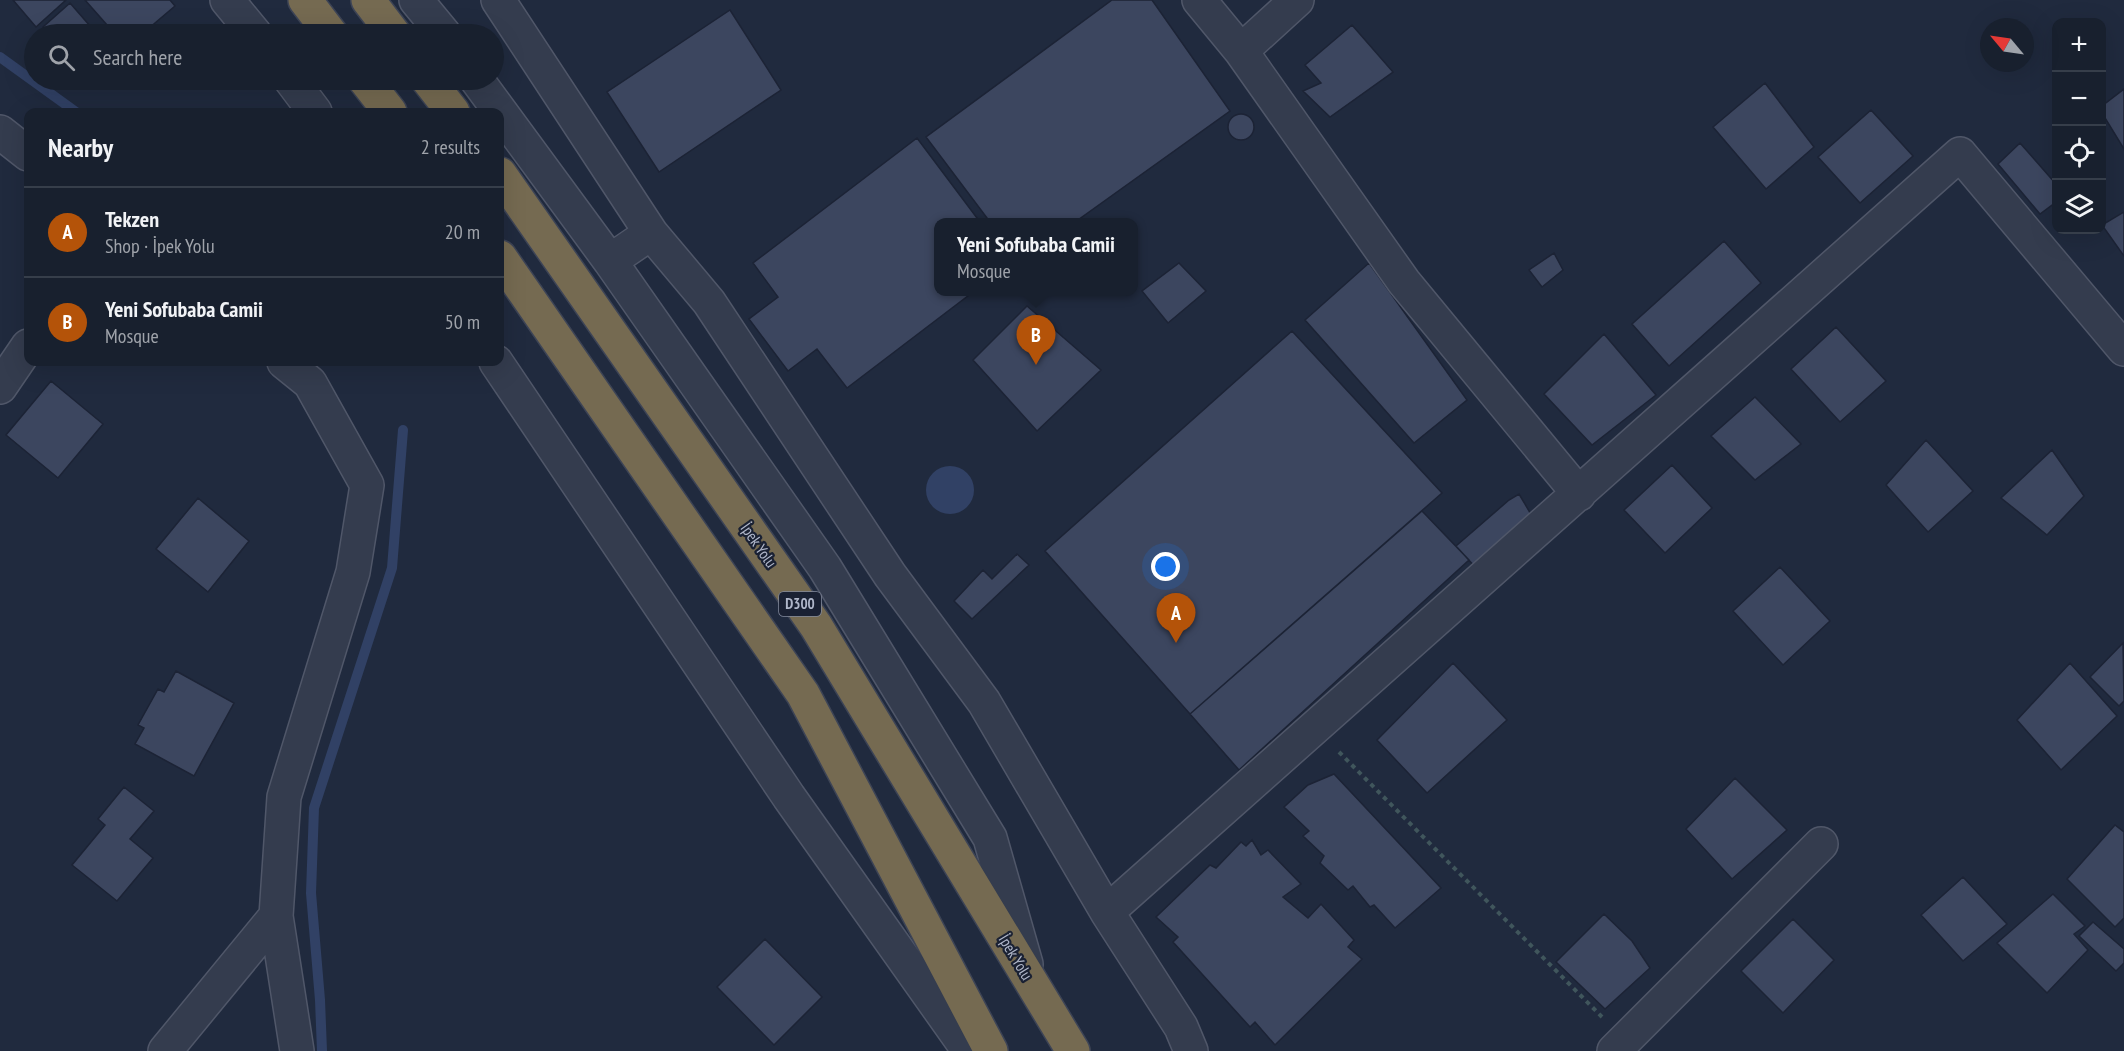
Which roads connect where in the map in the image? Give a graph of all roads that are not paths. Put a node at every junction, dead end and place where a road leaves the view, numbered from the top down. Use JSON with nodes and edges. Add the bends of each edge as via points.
{"nodes":[{"id":1,"x":227,"y":0,"type":"edge"},
{"id":2,"x":305,"y":0,"type":"edge"},
{"id":3,"x":368,"y":0,"type":"edge"},
{"id":4,"x":416,"y":0,"type":"edge"},
{"id":5,"x":498,"y":0,"type":"edge"},
{"id":6,"x":1200,"y":0,"type":"edge"},
{"id":7,"x":1297,"y":0,"type":"edge"},
{"id":8,"x":247,"y":24,"type":"edge"},
{"id":9,"x":323,"y":24,"type":"edge"},
{"id":10,"x":386,"y":24,"type":"edge"},
{"id":11,"x":436,"y":24,"type":"edge"},
{"id":12,"x":1241,"y":51,"type":"junction"},
{"id":13,"x":298,"y":90,"type":"edge"},
{"id":14,"x":373,"y":90,"type":"edge"},
{"id":15,"x":436,"y":90,"type":"edge"},
{"id":16,"x":484,"y":90,"type":"edge"},
{"id":17,"x":312,"y":108,"type":"edge"},
{"id":18,"x":387,"y":108,"type":"edge"},
{"id":19,"x":450,"y":108,"type":"edge"},
{"id":20,"x":498,"y":108,"type":"edge"},
{"id":21,"x":504,"y":117,"type":"edge"},
{"id":22,"x":0,"y":132,"type":"edge"},
{"id":23,"x":24,"y":151,"type":"edge"},
{"id":24,"x":504,"y":180,"type":"edge"},
{"id":25,"x":651,"y":233,"type":"junction"},
{"id":26,"x":610,"y":261,"type":"junction"},
{"id":27,"x":504,"y":263,"type":"edge"},
{"id":28,"x":2124,"y":349,"type":"edge"},
{"id":29,"x":24,"y":352,"type":"edge"},
{"id":30,"x":289,"y":366,"type":"edge"},
{"id":31,"x":499,"y":366,"type":"edge"},
{"id":32,"x":0,"y":387,"type":"edge"},
{"id":33,"x":1580,"y":494,"type":"junction"},
{"id":34,"x":1821,"y":844,"type":"dead end"},
{"id":35,"x":1107,"y":912,"type":"junction"},
{"id":36,"x":276,"y":916,"type":"junction"},
{"id":37,"x":1030,"y":980,"type":"junction"},
{"id":38,"x":1617,"y":1047,"type":"edge"},
{"id":39,"x":165,"y":1051,"type":"edge"},
{"id":40,"x":297,"y":1051,"type":"edge"},
{"id":41,"x":969,"y":1051,"type":"edge"},
{"id":42,"x":991,"y":1051,"type":"edge"},
{"id":43,"x":1073,"y":1051,"type":"edge"},
{"id":44,"x":1191,"y":1051,"type":"edge"}],
"edges":[{"from":1,"to":8,"type":"street"},
{"from":2,"to":9,"type":"highway"},
{"from":3,"to":10,"type":"highway"},
{"from":4,"to":11,"type":"street"},
{"from":5,"to":25,"type":"street"},
{"from":6,"to":12,"type":"street"},
{"from":7,"to":12,"type":"street"},
{"from":12,"to":33,"type":"street","via":[[1404,282]]},
{"from":13,"to":17,"type":"street"},
{"from":14,"to":18,"type":"highway"},
{"from":15,"to":19,"type":"highway"},
{"from":16,"to":20,"type":"street"},
{"from":21,"to":26,"type":"street"},
{"from":22,"to":23,"type":"street"},
{"from":24,"to":37,"type":"highway","name":"İpek Yolu","number":"D300","via":[[816,626]]},
{"from":25,"to":26,"type":"street"},
{"from":25,"to":35,"type":"street","via":[[709,302],[890,574],[984,702]]},
{"from":26,"to":37,"type":"street","via":[[825,568],[990,838]]},
{"from":27,"to":42,"type":"highway","number":"D300","via":[[803,694]]},
{"from":28,"to":33,"type":"street","via":[[1960,154]]},
{"from":29,"to":32,"type":"street"},
{"from":30,"to":36,"type":"street","via":[[310,383],[367,485],[353,572],[284,797]]},
{"from":31,"to":41,"type":"street","via":[[789,797]]},
{"from":33,"to":35,"type":"street"},
{"from":34,"to":38,"type":"street"},
{"from":35,"to":44,"type":"street","via":[[1181,1027]]},
{"from":36,"to":39,"type":"street"},
{"from":36,"to":40,"type":"street"},
{"from":37,"to":43,"type":"highway","name":"İpek Yolu","number":"D300"}]}
